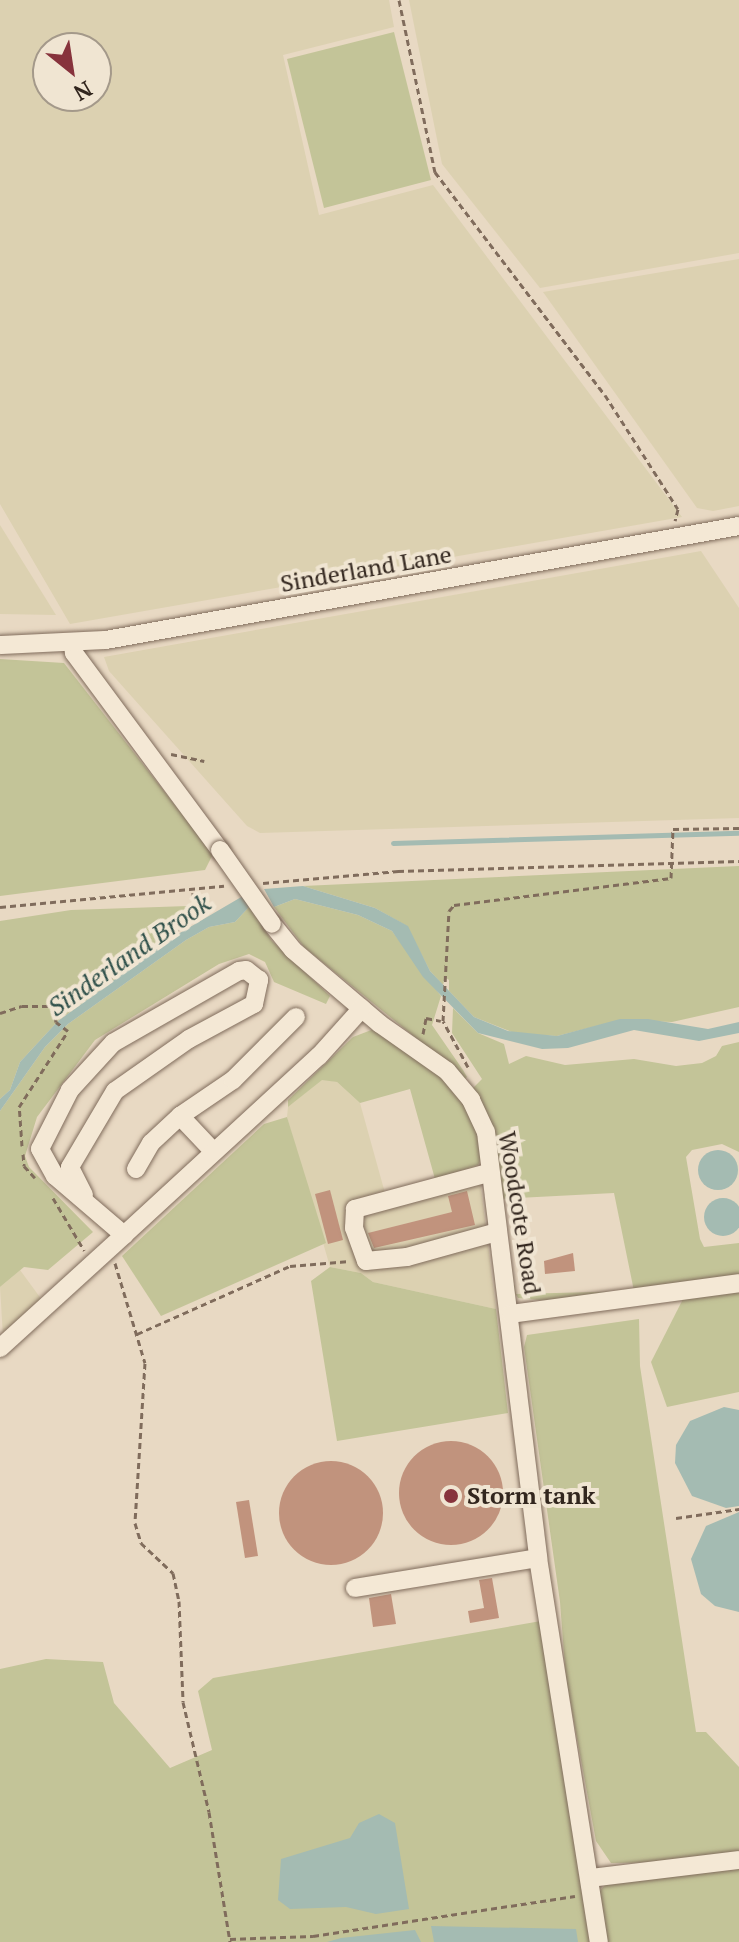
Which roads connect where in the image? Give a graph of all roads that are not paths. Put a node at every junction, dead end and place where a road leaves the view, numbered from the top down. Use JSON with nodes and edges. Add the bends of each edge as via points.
{"nodes":[{"id":1,"x":739,"y":526,"type":"edge"},
{"id":2,"x":73,"y":644,"type":"junction"},
{"id":3,"x":0,"y":645,"type":"edge"},
{"id":4,"x":362,"y":1008,"type":"junction"},
{"id":5,"x":296,"y":1017,"type":"dead end"},
{"id":6,"x":180,"y":1116,"type":"junction"},
{"id":7,"x":213,"y":1151,"type":"junction"},
{"id":8,"x":136,"y":1169,"type":"dead end"},
{"id":9,"x":488,"y":1173,"type":"junction"},
{"id":10,"x":84,"y":1195,"type":"junction"},
{"id":11,"x":497,"y":1232,"type":"junction"},
{"id":12,"x":124,"y":1235,"type":"junction"},
{"id":13,"x":739,"y":1283,"type":"edge"},
{"id":14,"x":511,"y":1314,"type":"junction"},
{"id":15,"x":0,"y":1348,"type":"edge"},
{"id":16,"x":538,"y":1558,"type":"junction"},
{"id":17,"x":355,"y":1588,"type":"dead end"},
{"id":18,"x":739,"y":1860,"type":"edge"},
{"id":19,"x":590,"y":1883,"type":"junction"},
{"id":20,"x":599,"y":1942,"type":"edge"}],
"edges":[{"from":1,"to":2,"type":"street","name":"Sinderland Lane"},
{"from":2,"to":3,"type":"street","name":"Sinderland Lane"},
{"from":2,"to":4,"type":"street","name":"Woodcote Road","bridge":true,"via":[[74,653],[272,924],[293,950]]},
{"from":4,"to":7,"type":"street","via":[[319,1056]]},
{"from":4,"to":9,"type":"street","name":"Woodcote Road","via":[[423,1050],[464,1092],[486,1132]]},
{"from":5,"to":6,"type":"street","via":[[233,1080]]},
{"from":6,"to":7,"type":"street"},
{"from":6,"to":8,"type":"street","via":[[151,1143]]},
{"from":7,"to":12,"type":"street"},
{"from":9,"to":11,"type":"street","name":"Woodcote Road"},
{"from":9,"to":11,"type":"street","via":[[355,1209],[354,1228],[366,1261],[407,1257]]},
{"from":10,"to":10,"type":"street","via":[[55,1176],[40,1149],[70,1090],[96,1057],[127,1033],[221,979],[246,970],[253,974],[260,987],[254,1004],[137,1071],[100,1110],[70,1167]]},
{"from":10,"to":12,"type":"street"},
{"from":11,"to":14,"type":"street","name":"Woodcote Road"},
{"from":12,"to":15,"type":"street"},
{"from":13,"to":14,"type":"street"},
{"from":14,"to":16,"type":"street","name":"Woodcote Road"},
{"from":16,"to":17,"type":"street"},
{"from":16,"to":19,"type":"street","name":"Woodcote Road"},
{"from":18,"to":19,"type":"street"},
{"from":19,"to":20,"type":"street","name":"Woodcote Road"}]}
